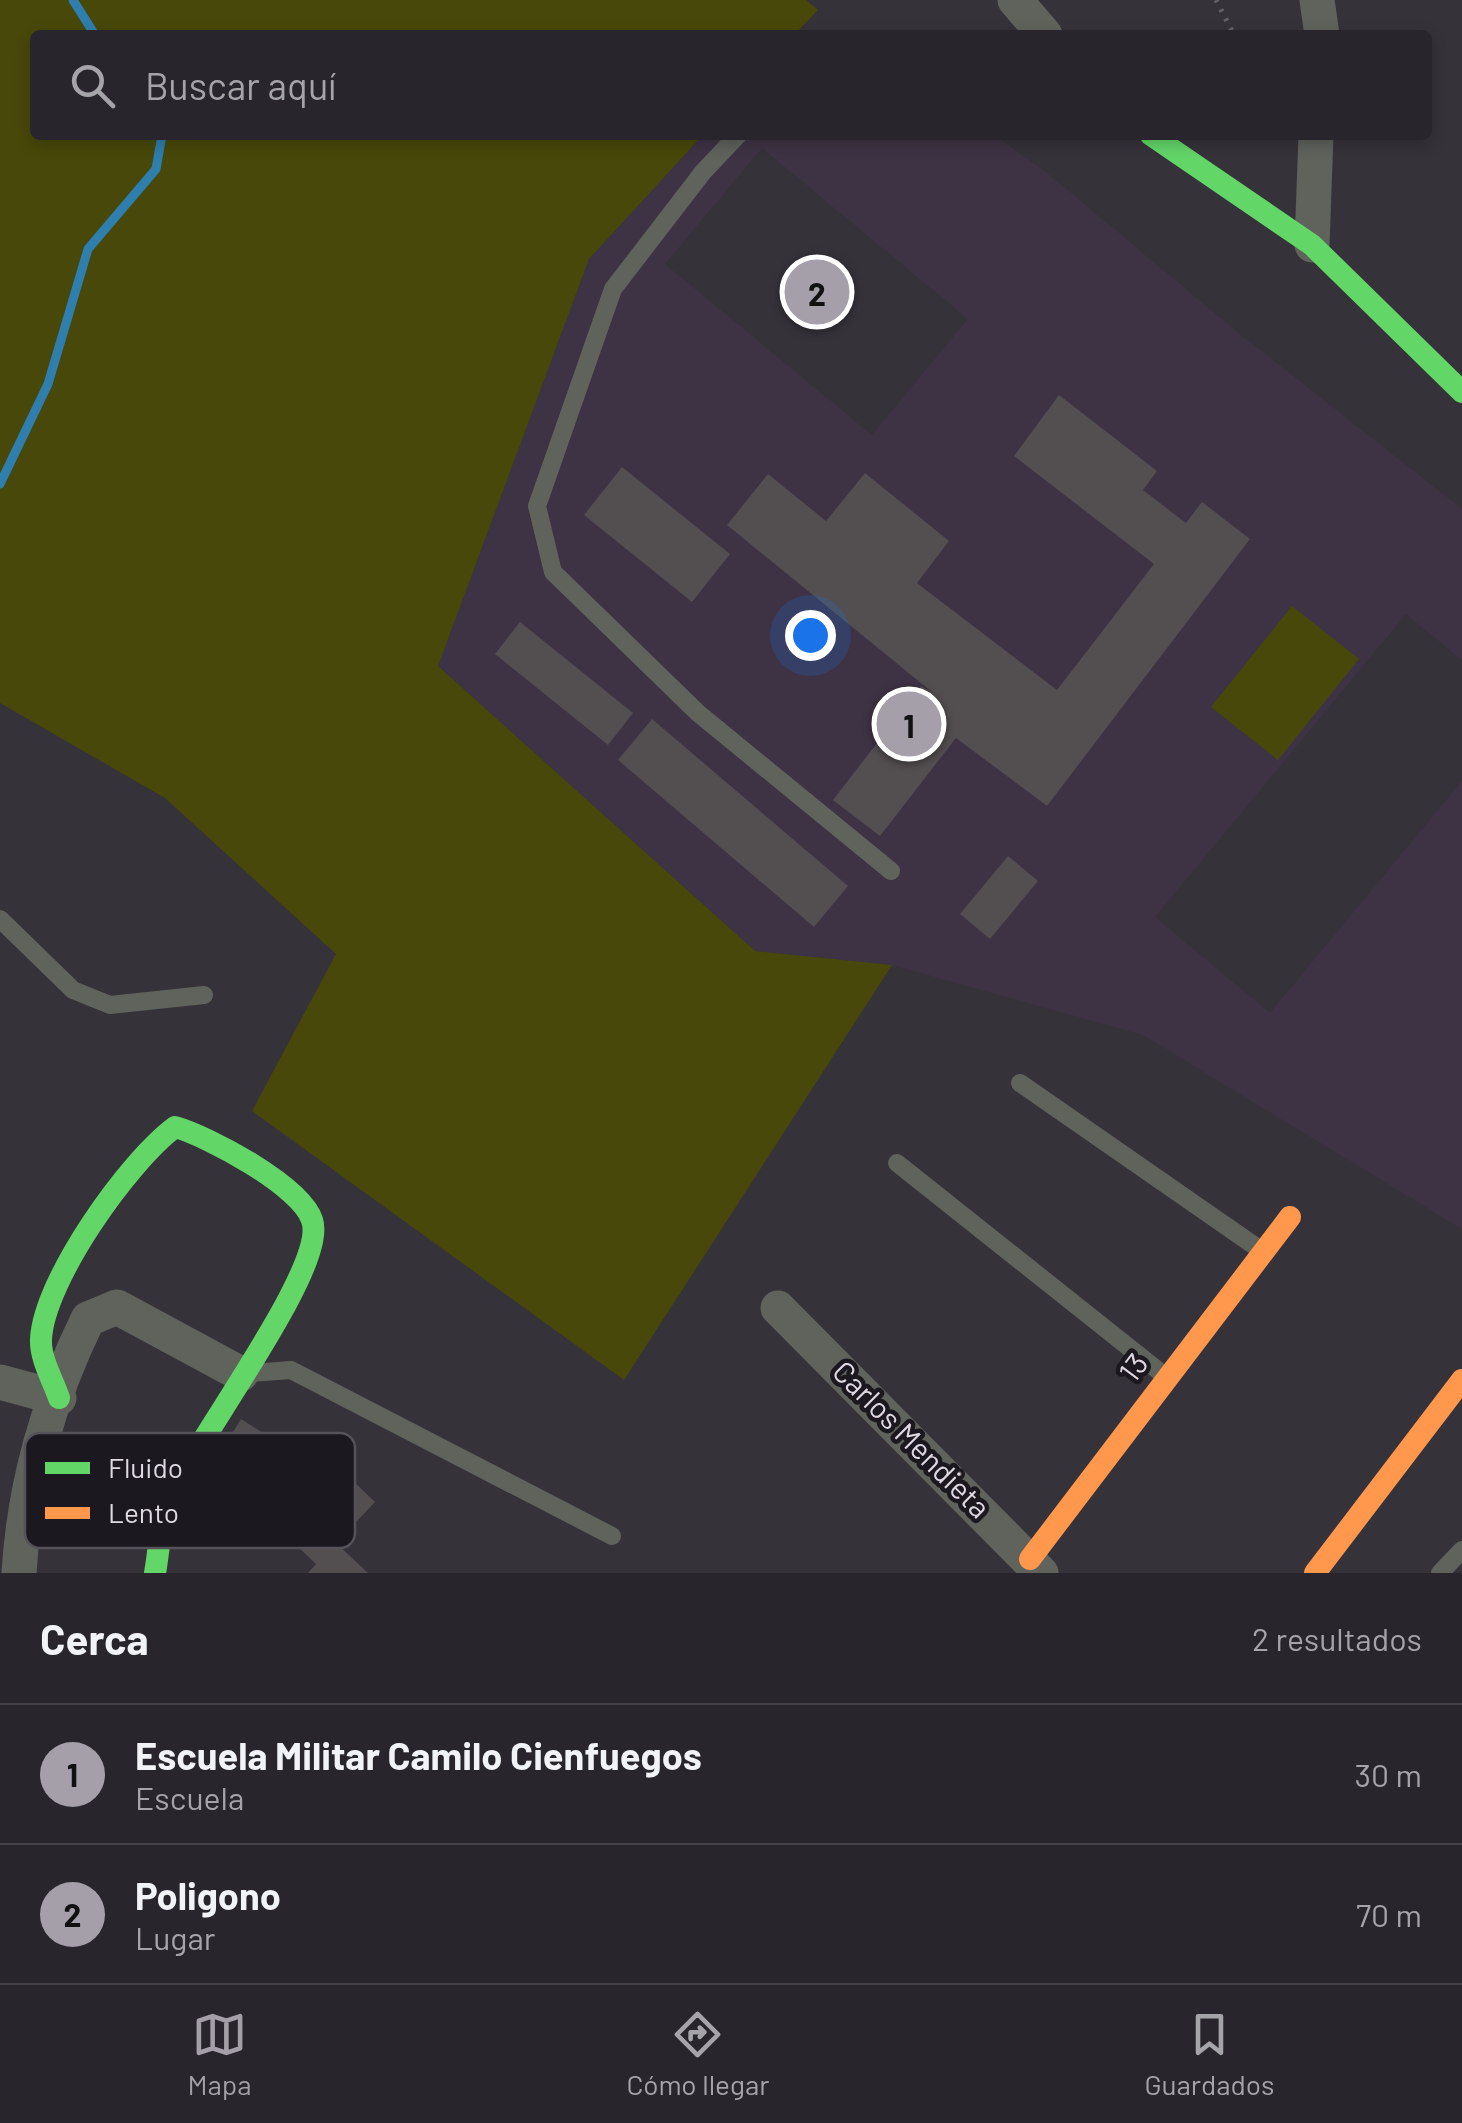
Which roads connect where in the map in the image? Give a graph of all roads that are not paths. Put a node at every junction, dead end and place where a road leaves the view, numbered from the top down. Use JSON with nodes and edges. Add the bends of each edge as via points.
{"nodes":[{"id":1,"x":1015,"y":0,"type":"edge"},
{"id":2,"x":1317,"y":0,"type":"edge"},
{"id":3,"x":1041,"y":30,"type":"edge"},
{"id":4,"x":1321,"y":30,"type":"edge"},
{"id":5,"x":733,"y":140,"type":"edge"},
{"id":6,"x":1157,"y":140,"type":"edge"},
{"id":7,"x":1316,"y":140,"type":"edge"},
{"id":8,"x":1312,"y":244,"type":"junction"},
{"id":9,"x":1462,"y":392,"type":"edge"},
{"id":10,"x":891,"y":871,"type":"dead end"},
{"id":11,"x":0,"y":920,"type":"edge"},
{"id":12,"x":204,"y":995,"type":"dead end"},
{"id":13,"x":1020,"y":1083,"type":"dead end"},
{"id":14,"x":897,"y":1163,"type":"dead end"},
{"id":15,"x":1290,"y":1217,"type":"dead end"},
{"id":16,"x":1262,"y":1252,"type":"junction"},
{"id":17,"x":778,"y":1308,"type":"dead end"},
{"id":18,"x":241,"y":1374,"type":"junction"},
{"id":19,"x":1165,"y":1376,"type":"junction"},
{"id":20,"x":1462,"y":1380,"type":"edge"},
{"id":21,"x":0,"y":1382,"type":"edge"},
{"id":22,"x":59,"y":1398,"type":"junction"},
{"id":23,"x":44,"y":1433,"type":"edge"},
{"id":24,"x":207,"y":1433,"type":"edge"},
{"id":25,"x":25,"y":1513,"type":"edge"},
{"id":26,"x":612,"y":1536,"type":"dead end"},
{"id":27,"x":159,"y":1548,"type":"edge"},
{"id":28,"x":1462,"y":1550,"type":"edge"},
{"id":29,"x":1036,"y":1566,"type":"edge"},
{"id":30,"x":19,"y":1573,"type":"edge"},
{"id":31,"x":155,"y":1573,"type":"edge"},
{"id":32,"x":1315,"y":1573,"type":"edge"},
{"id":33,"x":1440,"y":1573,"type":"edge"}],
"edges":[{"from":1,"to":3,"type":"street"},
{"from":2,"to":4,"type":"street"},
{"from":5,"to":10,"type":"lane","via":[[614,289],[537,506],[553,572],[698,713]]},
{"from":6,"to":8,"type":"street"},
{"from":7,"to":8,"type":"street"},
{"from":8,"to":9,"type":"street"},
{"from":11,"to":12,"type":"lane","via":[[73,990],[110,1005]]},
{"from":13,"to":16,"type":"lane"},
{"from":14,"to":19,"type":"lane"},
{"from":15,"to":16,"type":"street","name":"13"},
{"from":16,"to":19,"type":"street","name":"13"},
{"from":17,"to":29,"type":"street","name":"Carlos Mendieta"},
{"from":18,"to":22,"type":"street","via":[[117,1307],[88,1320]]},
{"from":18,"to":22,"type":"street","via":[[313,1247],[312,1218],[283,1188],[203,1135],[175,1127],[147,1148],[116,1190],[50,1304],[40,1342]]},
{"from":18,"to":24,"type":"street"},
{"from":18,"to":26,"type":"lane","via":[[290,1370]]},
{"from":19,"to":29,"type":"street","name":"13"},
{"from":20,"to":32,"type":"street"},
{"from":21,"to":22,"type":"street"},
{"from":22,"to":23,"type":"street"},
{"from":25,"to":30,"type":"street"},
{"from":27,"to":31,"type":"street"},
{"from":28,"to":33,"type":"lane"}]}
